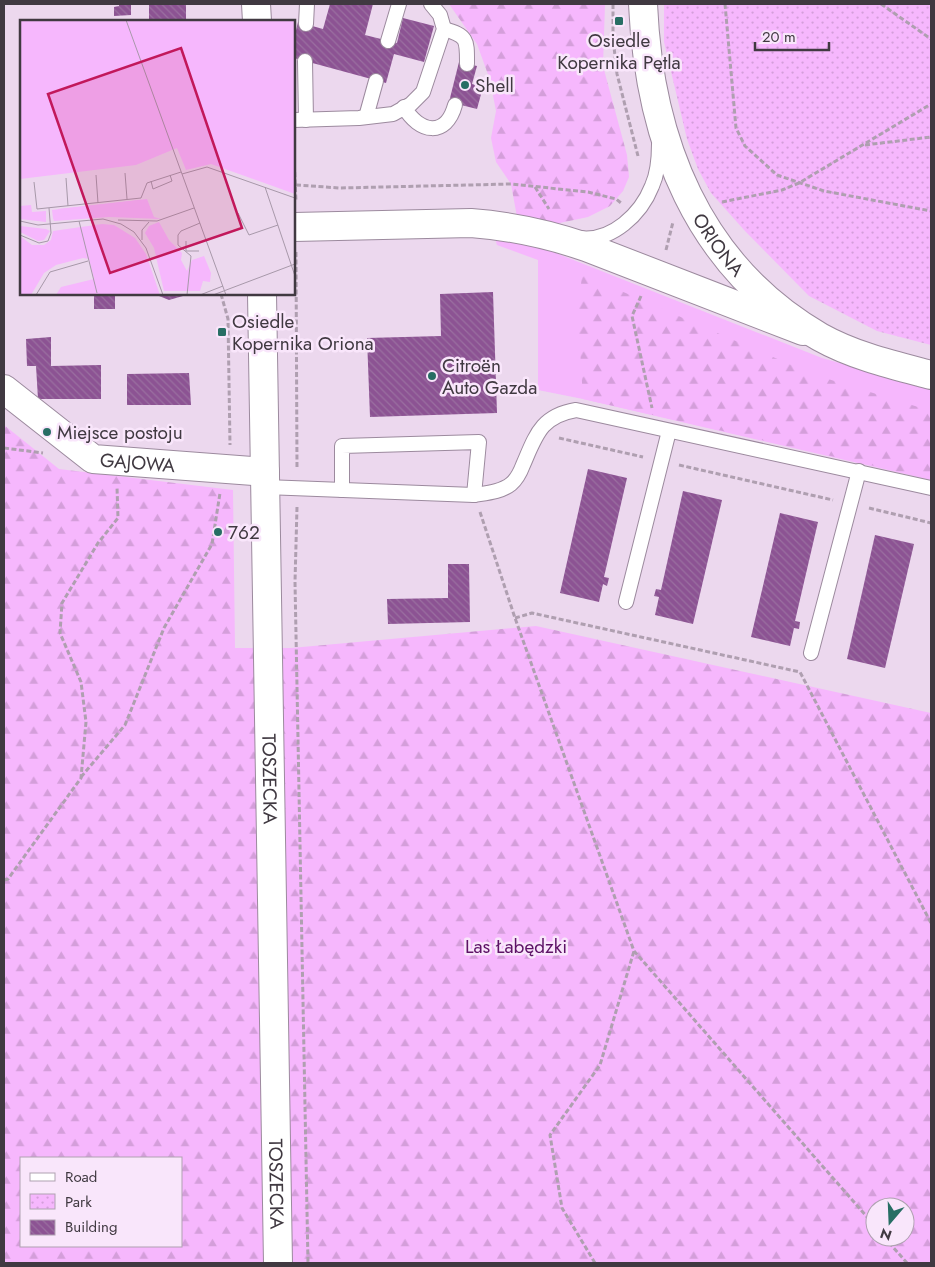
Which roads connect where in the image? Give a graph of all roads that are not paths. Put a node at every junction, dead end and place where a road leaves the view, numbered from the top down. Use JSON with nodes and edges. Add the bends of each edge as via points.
{"nodes":[{"id":1,"x":256,"y":4,"type":"edge"},
{"id":2,"x":307,"y":4,"type":"edge"},
{"id":3,"x":399,"y":4,"type":"edge"},
{"id":4,"x":431,"y":4,"type":"edge"},
{"id":5,"x":643,"y":4,"type":"edge"},
{"id":6,"x":256,"y":20,"type":"edge"},
{"id":7,"x":306,"y":24,"type":"dead end"},
{"id":8,"x":444,"y":29,"type":"junction"},
{"id":9,"x":388,"y":41,"type":"dead end"},
{"id":10,"x":305,"y":61,"type":"dead end"},
{"id":11,"x":466,"y":64,"type":"dead end"},
{"id":12,"x":376,"y":81,"type":"dead end"},
{"id":13,"x":455,"y":105,"type":"dead end"},
{"id":14,"x":404,"y":107,"type":"junction"},
{"id":15,"x":366,"y":117,"type":"junction"},
{"id":16,"x":300,"y":120,"type":"edge"},
{"id":17,"x":660,"y":123,"type":"junction"},
{"id":18,"x":552,"y":224,"type":"junction"},
{"id":19,"x":295,"y":227,"type":"edge"},
{"id":20,"x":262,"y":295,"type":"edge"},
{"id":21,"x":821,"y":337,"type":"junction"},
{"id":22,"x":931,"y":375,"type":"edge"},
{"id":23,"x":4,"y":389,"type":"edge"},
{"id":24,"x":663,"y":430,"type":"junction"},
{"id":25,"x":859,"y":471,"type":"junction"},
{"id":26,"x":265,"y":479,"type":"junction"},
{"id":27,"x":931,"y":488,"type":"edge"},
{"id":28,"x":342,"y":490,"type":"junction"},
{"id":29,"x":474,"y":495,"type":"junction"},
{"id":30,"x":626,"y":602,"type":"dead end"},
{"id":31,"x":811,"y":653,"type":"dead end"},
{"id":32,"x":278,"y":1263,"type":"edge"}],
"edges":[{"from":1,"to":6,"type":"street"},
{"from":2,"to":7,"type":"lane"},
{"from":3,"to":9,"type":"lane"},
{"from":4,"to":8,"type":"lane","via":[[440,15]]},
{"from":5,"to":17,"type":"street","name":"ORIONA","via":[[646,50]]},
{"from":8,"to":11,"type":"lane","via":[[465,38]]},
{"from":8,"to":14,"type":"lane","via":[[423,92]]},
{"from":10,"to":16,"type":"lane"},
{"from":12,"to":15,"type":"lane"},
{"from":13,"to":14,"type":"lane","via":[[446,124],[438,127],[418,124]]},
{"from":14,"to":15,"type":"lane","via":[[393,114]]},
{"from":15,"to":16,"type":"lane"},
{"from":17,"to":18,"type":"lane","via":[[659,161],[653,186],[640,208],[621,226],[601,236],[584,239]]},
{"from":17,"to":21,"type":"street","name":"ORIONA","via":[[678,176],[714,241],[757,291],[786,315]]},
{"from":18,"to":19,"type":"street"},
{"from":18,"to":21,"type":"street","via":[[614,258]]},
{"from":20,"to":26,"type":"street","name":"TOSZECKA"},
{"from":21,"to":22,"type":"street","name":"ORIONA","via":[[864,356]]},
{"from":23,"to":26,"type":"street","name":"GAJOWA","via":[[93,459],[227,469]]},
{"from":24,"to":25,"type":"lane"},
{"from":24,"to":29,"type":"lane","via":[[576,410],[563,412],[550,418],[537,433],[518,477],[510,485],[502,490]]},
{"from":24,"to":30,"type":"lane","via":[[662,461]]},
{"from":25,"to":27,"type":"lane"},
{"from":25,"to":31,"type":"lane"},
{"from":26,"to":28,"type":"lane","via":[[297,488]]},
{"from":26,"to":32,"type":"street","name":"TOSZECKA"},
{"from":28,"to":29,"type":"lane"},
{"from":28,"to":29,"type":"lane","via":[[342,446],[479,442]]}]}
